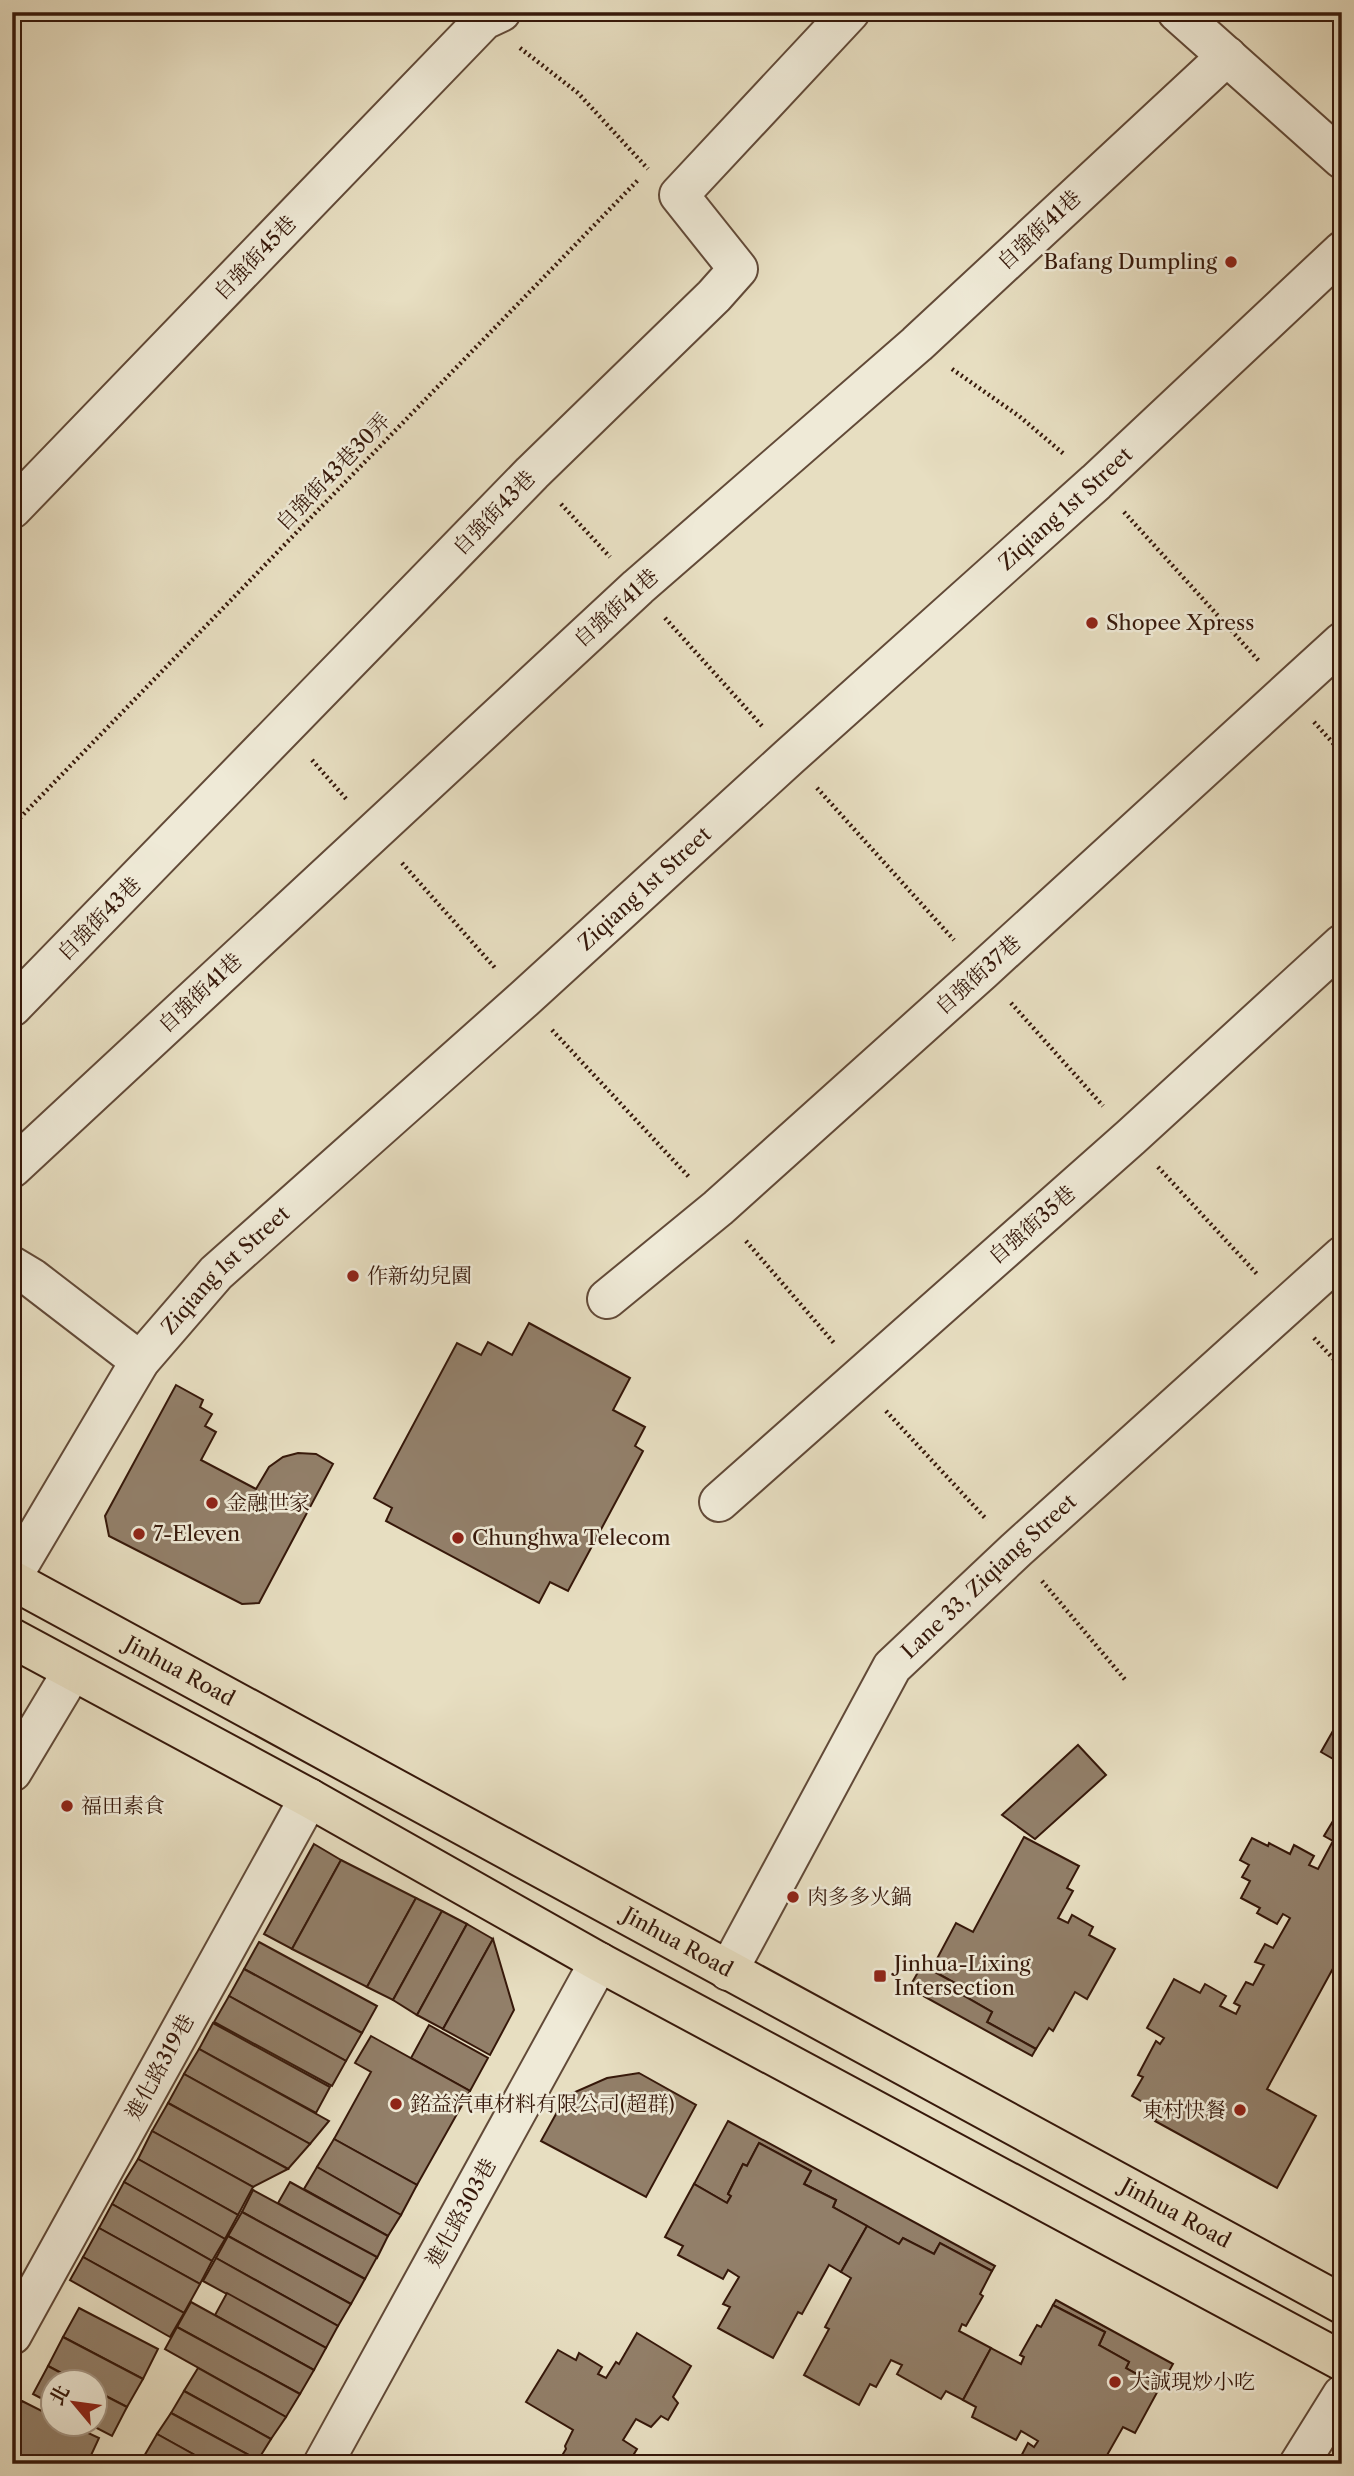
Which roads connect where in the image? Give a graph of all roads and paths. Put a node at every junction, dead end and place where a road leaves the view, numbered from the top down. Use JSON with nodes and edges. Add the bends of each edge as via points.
{"nodes":[{"id":1,"x":850,"y":12,"type":"edge"},
{"id":2,"x":487,"y":15,"type":"edge"},
{"id":3,"x":1188,"y":16,"type":"edge"},
{"id":4,"x":1227,"y":56,"type":"junction"},
{"id":5,"x":1342,"y":159,"type":"edge"},
{"id":6,"x":1342,"y":251,"type":"edge"},
{"id":7,"x":917,"y":344,"type":"junction"},
{"id":8,"x":532,"y":473,"type":"junction"},
{"id":9,"x":1096,"y":482,"type":"junction"},
{"id":10,"x":12,"y":509,"type":"edge"},
{"id":11,"x":638,"y":587,"type":"junction"},
{"id":12,"x":1342,"y":642,"type":"edge"},
{"id":13,"x":1288,"y":693,"type":"junction"},
{"id":14,"x":1342,"y":753,"type":"edge"},
{"id":15,"x":789,"y":757,"type":"junction"},
{"id":16,"x":12,"y":826,"type":"edge"},
{"id":17,"x":1342,"y":944,"type":"edge"},
{"id":18,"x":982,"y":971,"type":"junction"},
{"id":19,"x":12,"y":1007,"type":"edge"},
{"id":20,"x":1131,"y":1138,"type":"junction"},
{"id":21,"x":12,"y":1168,"type":"edge"},
{"id":22,"x":1342,"y":1256,"type":"edge"},
{"id":23,"x":12,"y":1266,"type":"edge"},
{"id":24,"x":607,"y":1299,"type":"dead end"},
{"id":25,"x":1287,"y":1308,"type":"junction"},
{"id":26,"x":140,"y":1361,"type":"junction"},
{"id":27,"x":1342,"y":1368,"type":"edge"},
{"id":28,"x":719,"y":1502,"type":"dead end"},
{"id":29,"x":12,"y":1578,"type":"edge"},
{"id":30,"x":12,"y":1638,"type":"edge"},
{"id":31,"x":72,"y":1672,"type":"junction"},
{"id":32,"x":12,"y":1772,"type":"edge"},
{"id":33,"x":309,"y":1798,"type":"junction"},
{"id":34,"x":599,"y":1962,"type":"junction"},
{"id":35,"x":728,"y":1971,"type":"junction"},
{"id":36,"x":1342,"y":2304,"type":"edge"},
{"id":37,"x":12,"y":2335,"type":"edge"},
{"id":38,"x":1342,"y":2361,"type":"edge"},
{"id":39,"x":1342,"y":2395,"type":"edge"},
{"id":40,"x":323,"y":2464,"type":"edge"},
{"id":41,"x":1299,"y":2464,"type":"edge"}],
"edges":[{"from":1,"to":8,"type":"street","name":"自強街43巷","via":[[679,195],[738,269]]},
{"from":2,"to":10,"type":"street","name":"自強街45巷"},
{"from":2,"to":16,"type":"path","name":"自強街43巷30弄","via":[[578,93],[648,169]]},
{"from":3,"to":4,"type":"street"},
{"from":4,"to":5,"type":"street"},
{"from":4,"to":7,"type":"street","name":"自強街41巷"},
{"from":6,"to":9,"type":"street","name":"Ziqiang 1st Street"},
{"from":7,"to":9,"type":"path","via":[[1019,416]]},
{"from":7,"to":11,"type":"street","name":"自強街41巷"},
{"from":8,"to":11,"type":"path"},
{"from":8,"to":19,"type":"street","name":"自強街43巷"},
{"from":9,"to":13,"type":"path"},
{"from":9,"to":15,"type":"street","name":"Ziqiang 1st Street"},
{"from":11,"to":15,"type":"path"},
{"from":11,"to":21,"type":"street","name":"自強街41巷"},
{"from":12,"to":13,"type":"street","name":"自強街37巷"},
{"from":13,"to":14,"type":"path"},
{"from":13,"to":18,"type":"street","name":"自強街37巷"},
{"from":15,"to":18,"type":"path"},
{"from":15,"to":26,"type":"street","name":"Ziqiang 1st Street","via":[[216,1273]]},
{"from":17,"to":20,"type":"street","name":"自強街35巷"},
{"from":18,"to":20,"type":"path"},
{"from":18,"to":24,"type":"street","name":"自強街37巷","via":[[718,1208]]},
{"from":20,"to":25,"type":"path"},
{"from":20,"to":28,"type":"street","name":"自強街35巷"},
{"from":22,"to":25,"type":"street","name":"Lane 33, Ziqiang Street"},
{"from":23,"to":26,"type":"street"},
{"from":25,"to":27,"type":"path"},
{"from":25,"to":35,"type":"street","name":"Lane 33, Ziqiang Street","via":[[892,1667]]},
{"from":26,"to":29,"type":"street","name":"Ziqiang 1st Street"},
{"from":29,"to":35,"type":"main road","name":"Jinhua Road"},
{"from":30,"to":31,"type":"main road"},
{"from":31,"to":32,"type":"street"},
{"from":31,"to":33,"type":"main road"},
{"from":33,"to":34,"type":"main road"},
{"from":33,"to":37,"type":"street","name":"進化路319巷"},
{"from":34,"to":38,"type":"main road"},
{"from":34,"to":40,"type":"street","name":"進化路303巷"},
{"from":35,"to":36,"type":"main road","name":"Jinhua Road"},
{"from":39,"to":41,"type":"street"}]}
